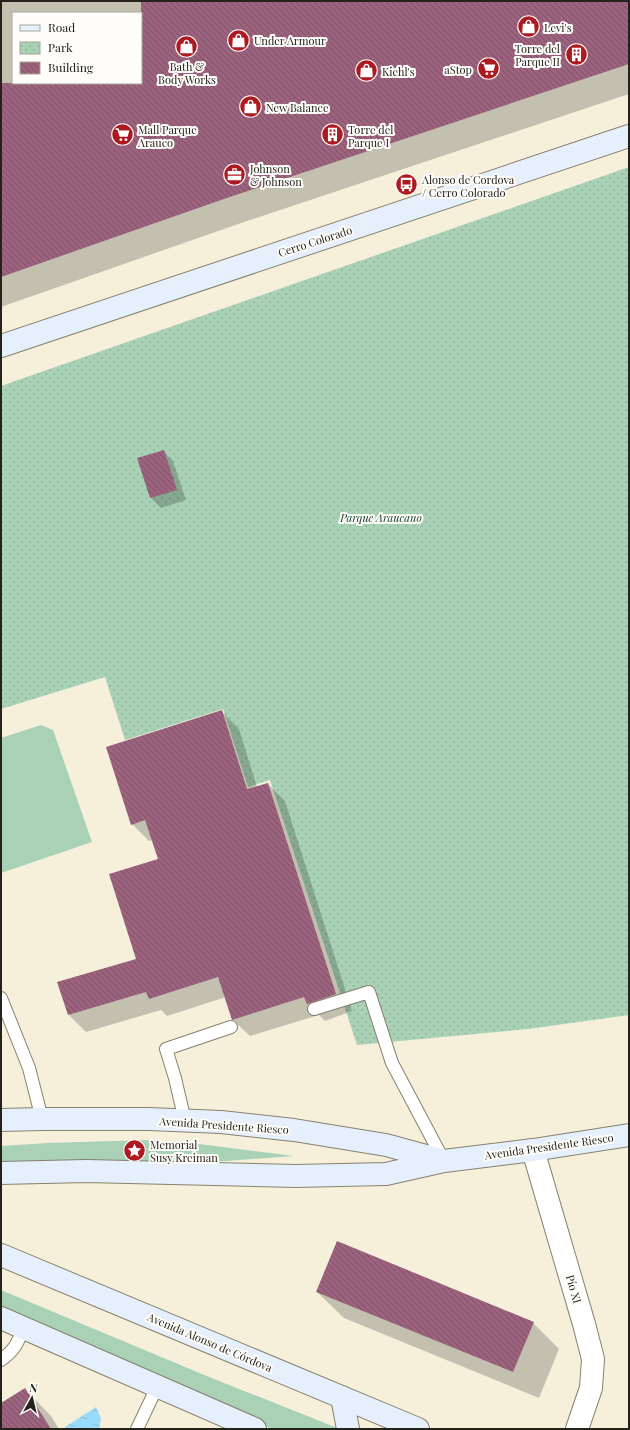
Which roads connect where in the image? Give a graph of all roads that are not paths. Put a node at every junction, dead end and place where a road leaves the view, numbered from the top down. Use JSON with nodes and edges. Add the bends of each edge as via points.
{"nodes":[{"id":1,"x":629,"y":136,"type":"edge"},
{"id":2,"x":1,"y":346,"type":"edge"},
{"id":3,"x":1,"y":998,"type":"edge"},
{"id":4,"x":314,"y":1008,"type":"dead end"},
{"id":5,"x":231,"y":1027,"type":"dead end"},
{"id":6,"x":42,"y":1119,"type":"junction"},
{"id":7,"x":1,"y":1120,"type":"edge"},
{"id":8,"x":185,"y":1121,"type":"junction"},
{"id":9,"x":629,"y":1135,"type":"edge"},
{"id":10,"x":533,"y":1150,"type":"junction"},
{"id":11,"x":444,"y":1160,"type":"junction"},
{"id":12,"x":23,"y":1172,"type":"junction"},
{"id":13,"x":1,"y":1174,"type":"edge"},
{"id":14,"x":1,"y":1187,"type":"edge"},
{"id":15,"x":1,"y":1255,"type":"edge"},
{"id":16,"x":1,"y":1318,"type":"edge"},
{"id":17,"x":23,"y":1328,"type":"junction"},
{"id":18,"x":1,"y":1360,"type":"edge"},
{"id":19,"x":157,"y":1387,"type":"junction"},
{"id":20,"x":342,"y":1397,"type":"junction"},
{"id":21,"x":137,"y":1429,"type":"edge"},
{"id":22,"x":255,"y":1429,"type":"edge"},
{"id":23,"x":348,"y":1429,"type":"edge"},
{"id":24,"x":418,"y":1429,"type":"edge"},
{"id":25,"x":577,"y":1429,"type":"edge"}],
"edges":[{"from":1,"to":2,"type":"main road","name":"Cerro Colorado"},
{"from":3,"to":6,"type":"lane","via":[[29,1068]]},
{"from":4,"to":11,"type":"lane","via":[[370,992],[392,1063]]},
{"from":5,"to":8,"type":"lane","via":[[166,1049]]},
{"from":6,"to":7,"type":"main road","name":"Avenida Presidente Riesco"},
{"from":6,"to":8,"type":"main road","name":"Avenida Presidente Riesco"},
{"from":8,"to":11,"type":"main road","name":"Avenida Presidente Riesco","via":[[294,1130],[386,1145]]},
{"from":9,"to":10,"type":"main road","name":"Avenida Presidente Riesco"},
{"from":10,"to":11,"type":"main road","name":"Avenida Presidente Riesco"},
{"from":10,"to":25,"type":"street","name":"Pío XI","via":[[593,1359],[591,1388]]},
{"from":11,"to":12,"type":"main road","name":"Avenida Presidente Riesco","via":[[386,1174],[296,1176]]},
{"from":12,"to":13,"type":"main road","name":"Avenida Presidente Riesco"},
{"from":12,"to":14,"type":"main road","via":[[9,1178]]},
{"from":15,"to":20,"type":"main road","name":"Avenida Alonso de Córdova"},
{"from":16,"to":17,"type":"main road"},
{"from":17,"to":18,"type":"lane","via":[[11,1353]]},
{"from":17,"to":19,"type":"main road"},
{"from":19,"to":21,"type":"lane"},
{"from":19,"to":22,"type":"main road"},
{"from":20,"to":23,"type":"main road"},
{"from":20,"to":24,"type":"main road","name":"Avenida Alonso de Córdova"}]}
